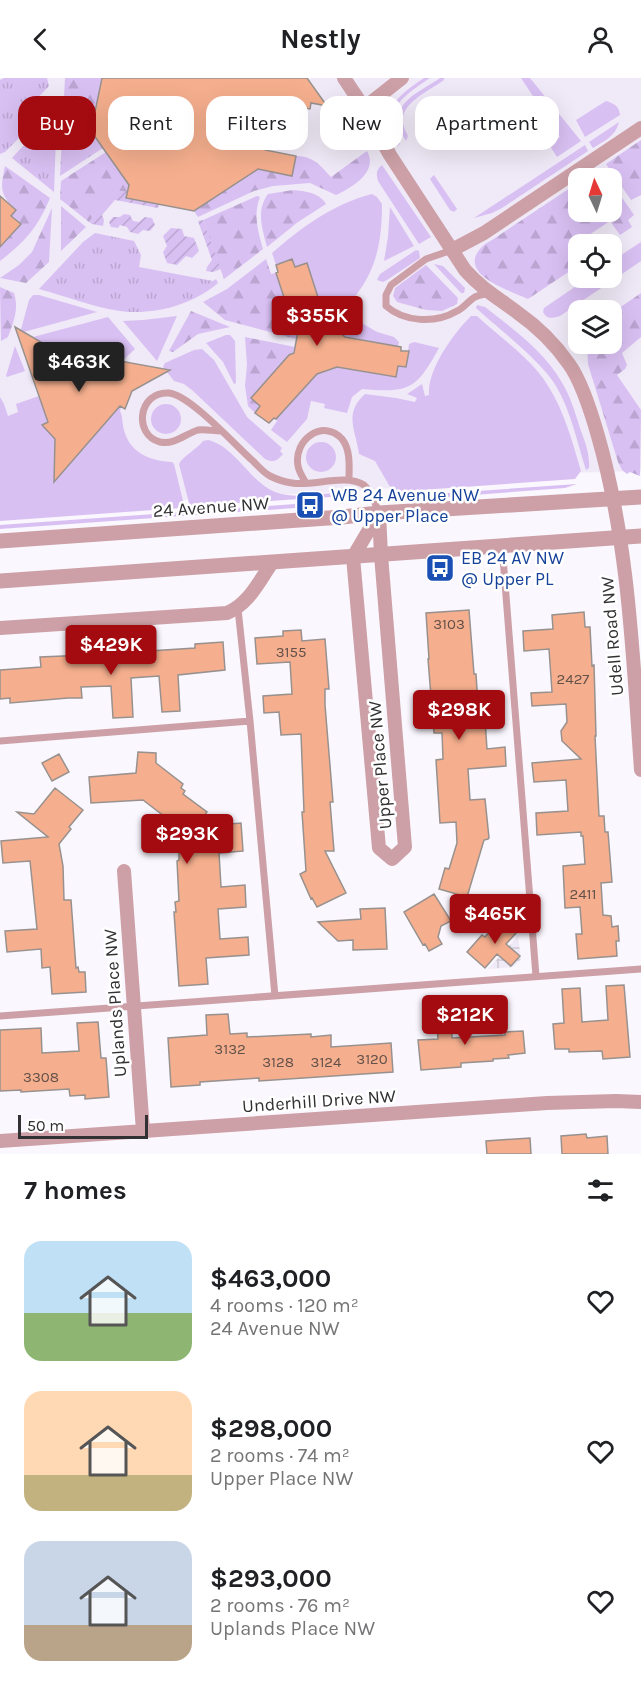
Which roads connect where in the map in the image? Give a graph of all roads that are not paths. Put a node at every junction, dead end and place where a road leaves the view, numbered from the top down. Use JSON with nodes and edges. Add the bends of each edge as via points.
{"nodes":[{"id":1,"x":344,"y":78,"type":"edge"},
{"id":2,"x":402,"y":78,"type":"edge"},
{"id":3,"x":356,"y":96,"type":"edge"},
{"id":4,"x":379,"y":96,"type":"edge"},
{"id":5,"x":641,"y":128,"type":"edge"},
{"id":6,"x":387,"y":150,"type":"edge"},
{"id":7,"x":452,"y":250,"type":"junction"},
{"id":8,"x":489,"y":293,"type":"junction"},
{"id":9,"x":221,"y":431,"type":"junction"},
{"id":10,"x":349,"y":480,"type":"junction"},
{"id":11,"x":306,"y":483,"type":"junction"},
{"id":12,"x":641,"y":497,"type":"edge"},
{"id":13,"x":614,"y":499,"type":"junction"},
{"id":14,"x":380,"y":513,"type":"junction"},
{"id":15,"x":641,"y":536,"type":"edge"},
{"id":16,"x":620,"y":538,"type":"junction"},
{"id":17,"x":0,"y":541,"type":"edge"},
{"id":18,"x":502,"y":545,"type":"junction"},
{"id":19,"x":381,"y":555,"type":"junction"},
{"id":20,"x":352,"y":557,"type":"junction"},
{"id":21,"x":272,"y":562,"type":"junction"},
{"id":22,"x":0,"y":581,"type":"edge"},
{"id":23,"x":238,"y":609,"type":"junction"},
{"id":24,"x":635,"y":616,"type":"edge"},
{"id":25,"x":0,"y":628,"type":"edge"},
{"id":26,"x":250,"y":721,"type":"junction"},
{"id":27,"x":0,"y":741,"type":"edge"},
{"id":28,"x":641,"y":770,"type":"edge"},
{"id":29,"x":124,"y":871,"type":"dead end"},
{"id":30,"x":641,"y":969,"type":"edge"},
{"id":31,"x":536,"y":976,"type":"junction"},
{"id":32,"x":275,"y":996,"type":"junction"},
{"id":33,"x":134,"y":1007,"type":"junction"},
{"id":34,"x":0,"y":1016,"type":"edge"},
{"id":35,"x":641,"y":1102,"type":"edge"},
{"id":36,"x":143,"y":1131,"type":"junction"},
{"id":37,"x":0,"y":1142,"type":"edge"}],
"edges":[{"from":1,"to":3,"type":"street","name":"Udell Road NW"},
{"from":2,"to":4,"type":"street"},
{"from":5,"to":7,"type":"street","via":[[484,233]]},
{"from":6,"to":7,"type":"street","name":"Udell Road NW"},
{"from":7,"to":8,"type":"street","name":"Udell Road NW","via":[[477,284]]},
{"from":7,"to":8,"type":"lane","via":[[426,259],[391,285],[386,306],[412,319],[429,320],[458,311],[476,297]]},
{"from":8,"to":13,"type":"street","name":"Udell Road NW","via":[[547,337],[571,366],[596,428]]},
{"from":9,"to":9,"type":"lane","via":[[183,398],[170,393],[157,395],[143,409],[144,428],[159,442],[184,438],[199,430]]},
{"from":9,"to":11,"type":"lane","via":[[268,475],[293,484]]},
{"from":10,"to":11,"type":"lane"},
{"from":10,"to":11,"type":"lane","via":[[349,463],[341,439],[320,432],[305,439],[298,455],[298,467]]},
{"from":10,"to":14,"type":"lane","via":[[364,485]]},
{"from":12,"to":13,"type":"street","name":"24 Avenue NW"},
{"from":13,"to":14,"type":"street","name":"24 Avenue NW"},
{"from":13,"to":16,"type":"street","name":"Udell Road NW"},
{"from":14,"to":17,"type":"street","name":"24 Avenue NW"},
{"from":14,"to":19,"type":"street","name":"Upper Place NW"},
{"from":14,"to":20,"type":"street"},
{"from":15,"to":16,"type":"street"},
{"from":16,"to":18,"type":"street"},
{"from":16,"to":24,"type":"street","name":"Udell Road NW"},
{"from":18,"to":19,"type":"street"},
{"from":18,"to":31,"type":"lane"},
{"from":19,"to":20,"type":"street"},
{"from":19,"to":20,"type":"street","name":"Upper Place NW","via":[[405,847],[392,859],[379,848]]},
{"from":20,"to":21,"type":"street"},
{"from":21,"to":22,"type":"street"},
{"from":21,"to":23,"type":"street"},
{"from":23,"to":25,"type":"street","via":[[227,613]]},
{"from":23,"to":26,"type":"lane"},
{"from":24,"to":28,"type":"street","name":"Udell Road NW"},
{"from":26,"to":27,"type":"lane"},
{"from":26,"to":32,"type":"lane"},
{"from":29,"to":33,"type":"street","name":"Uplands Place NW"},
{"from":30,"to":31,"type":"lane"},
{"from":31,"to":32,"type":"lane"},
{"from":32,"to":33,"type":"lane"},
{"from":33,"to":34,"type":"lane"},
{"from":33,"to":36,"type":"street","name":"Uplands Place NW"},
{"from":35,"to":36,"type":"street","name":"Underhill Drive NW","via":[[547,1103]]},
{"from":36,"to":37,"type":"street","name":"Underhill Drive NW"}]}
